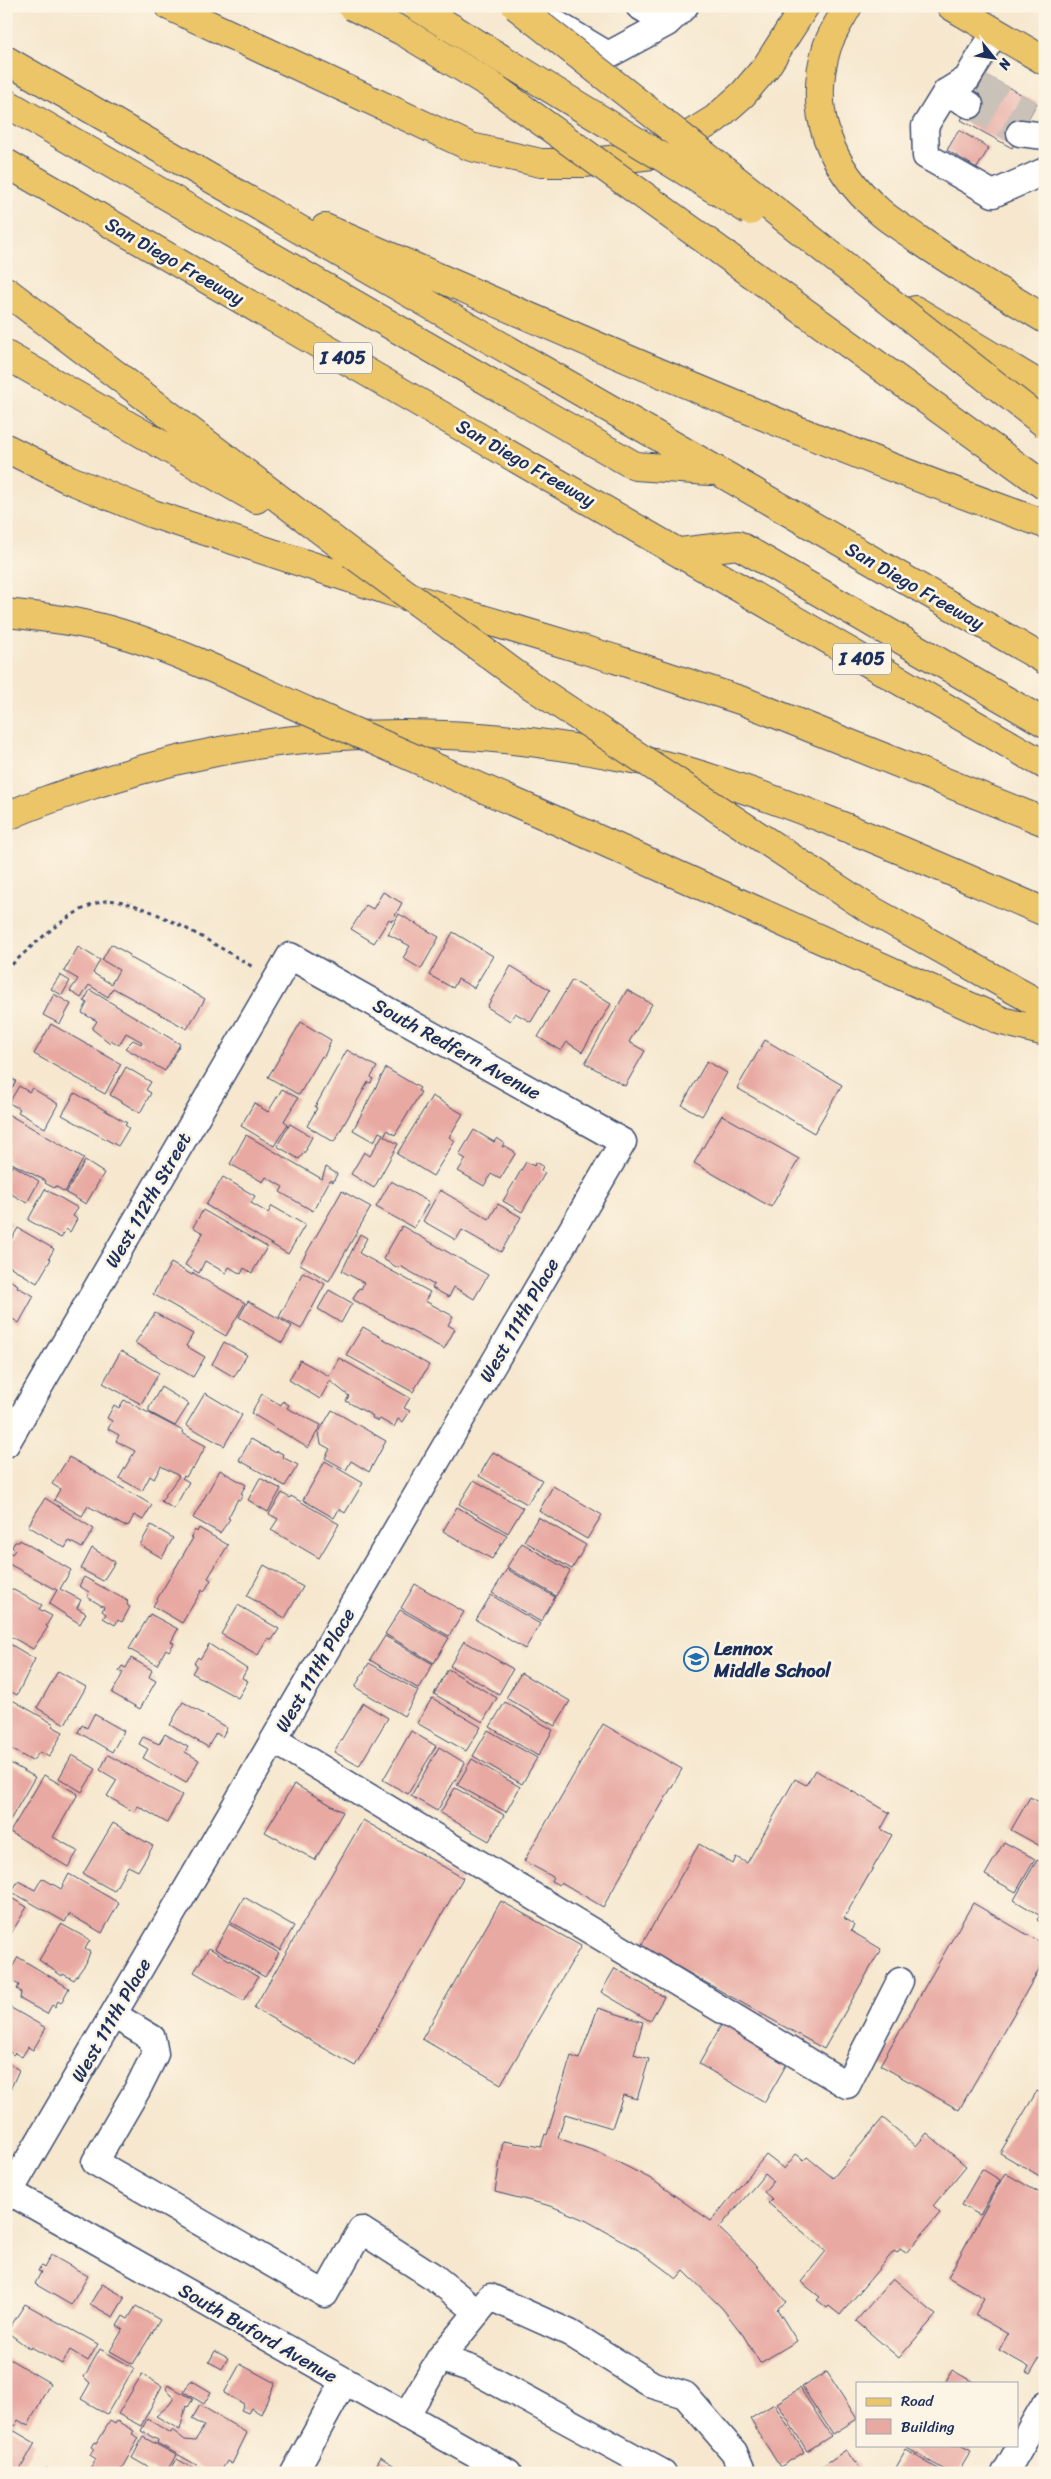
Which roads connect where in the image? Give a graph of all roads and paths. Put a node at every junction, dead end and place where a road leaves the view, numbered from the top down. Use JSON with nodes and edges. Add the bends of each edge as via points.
{"nodes":[{"id":1,"x":169,"y":6,"type":"edge"},
{"id":2,"x":352,"y":6,"type":"edge"},
{"id":3,"x":416,"y":6,"type":"edge"},
{"id":4,"x":516,"y":6,"type":"edge"},
{"id":5,"x":527,"y":6,"type":"edge"},
{"id":6,"x":638,"y":6,"type":"edge"},
{"id":7,"x":805,"y":6,"type":"edge"},
{"id":8,"x":848,"y":6,"type":"edge"},
{"id":9,"x":951,"y":6,"type":"edge"},
{"id":10,"x":676,"y":14,"type":"edge"},
{"id":11,"x":995,"y":32,"type":"junction"},
{"id":12,"x":6,"y":60,"type":"edge"},
{"id":13,"x":1045,"y":61,"type":"edge"},
{"id":14,"x":6,"y":102,"type":"edge"},
{"id":15,"x":6,"y":163,"type":"edge"},
{"id":16,"x":1045,"y":171,"type":"edge"},
{"id":17,"x":202,"y":174,"type":"junction"},
{"id":18,"x":6,"y":292,"type":"edge"},
{"id":19,"x":1045,"y":319,"type":"edge"},
{"id":20,"x":6,"y":355,"type":"edge"},
{"id":21,"x":1045,"y":388,"type":"edge"},
{"id":22,"x":1045,"y":424,"type":"edge"},
{"id":23,"x":6,"y":448,"type":"edge"},
{"id":24,"x":716,"y":471,"type":"junction"},
{"id":25,"x":1045,"y":486,"type":"edge"},
{"id":26,"x":1045,"y":524,"type":"edge"},
{"id":27,"x":680,"y":552,"type":"junction"},
{"id":28,"x":352,"y":554,"type":"junction"},
{"id":29,"x":6,"y":613,"type":"edge"},
{"id":30,"x":1045,"y":660,"type":"edge"},
{"id":31,"x":1045,"y":723,"type":"edge"},
{"id":32,"x":1045,"y":765,"type":"edge"},
{"id":33,"x":6,"y":817,"type":"edge"},
{"id":34,"x":1045,"y":822,"type":"edge"},
{"id":35,"x":1045,"y":912,"type":"edge"},
{"id":36,"x":290,"y":956,"type":"joint"},
{"id":37,"x":253,"y":967,"type":"dead end"},
{"id":38,"x":6,"y":970,"type":"edge"},
{"id":39,"x":1045,"y":1007,"type":"edge"},
{"id":40,"x":1045,"y":1032,"type":"edge"},
{"id":41,"x":623,"y":1142,"type":"joint"},
{"id":42,"x":6,"y":1444,"type":"edge"},
{"id":43,"x":274,"y":1740,"type":"junction"},
{"id":44,"x":900,"y":1981,"type":"dead end"},
{"id":45,"x":114,"y":2015,"type":"junction"},
{"id":46,"x":8,"y":2195,"type":"edge"},
{"id":47,"x":478,"y":2312,"type":"junction"},
{"id":48,"x":440,"y":2358,"type":"junction"},
{"id":49,"x":344,"y":2382,"type":"junction"},
{"id":50,"x":1045,"y":2404,"type":"edge"},
{"id":51,"x":406,"y":2416,"type":"junction"},
{"id":52,"x":294,"y":2473,"type":"edge"},
{"id":53,"x":508,"y":2473,"type":"edge"},
{"id":54,"x":663,"y":2473,"type":"edge"},
{"id":55,"x":743,"y":2473,"type":"edge"},
{"id":56,"x":1005,"y":2473,"type":"edge"}],
"edges":[{"from":1,"to":7,"type":"main road","via":[[470,147],[541,163],[584,163],[652,155],[715,119],[743,94],[780,47]]},
{"from":2,"to":25,"type":"main road","bridge":true,"via":[[402,31],[491,85]]},
{"from":3,"to":21,"type":"main road","bridge":true},
{"from":4,"to":22,"type":"main road","bridge":true},
{"from":5,"to":10,"type":"street","via":[[608,55]]},
{"from":6,"to":10,"type":"street"},
{"from":8,"to":19,"type":"main road","via":[[828,46],[821,83],[824,125],[834,158],[880,212],[947,259]]},
{"from":9,"to":11,"type":"main road"},
{"from":11,"to":13,"type":"main road"},
{"from":11,"to":16,"type":"street","via":[[966,91],[925,126],[926,156],[993,194]]},
{"from":12,"to":17,"type":"main road","name":"San Diego Freeway"},
{"from":14,"to":24,"type":"main road","via":[[635,466]]},
{"from":15,"to":27,"type":"main road","name":"San Diego Freeway","number":"I 405"},
{"from":17,"to":24,"type":"main road","name":"San Diego Freeway"},
{"from":17,"to":26,"type":"main road","via":[[722,401],[932,484]]},
{"from":18,"to":28,"type":"main road"},
{"from":20,"to":28,"type":"main road"},
{"from":23,"to":34,"type":"main road","via":[[68,480],[153,514],[746,702]]},
{"from":24,"to":30,"type":"main road","name":"San Diego Freeway"},
{"from":27,"to":31,"type":"main road","via":[[738,545]]},
{"from":27,"to":32,"type":"main road","name":"San Diego Freeway","number":"I 405"},
{"from":28,"to":39,"type":"main road","bridge":true,"via":[[529,684],[866,907]]},
{"from":29,"to":40,"type":"main road","bridge":true,"via":[[76,622],[168,649],[1002,1021]]},
{"from":33,"to":35,"type":"main road","via":[[154,764],[227,749],[350,735],[456,735],[531,741],[679,769],[845,827]]},
{"from":36,"to":41,"type":"street","name":"South Redfern Avenue"},
{"from":36,"to":42,"type":"street","name":"West 112th Street"},
{"from":37,"to":38,"type":"path","via":[[142,906],[106,901],[68,917]]},
{"from":41,"to":43,"type":"street","name":"West 111th Place"},
{"from":43,"to":44,"type":"street","via":[[847,2085]]},
{"from":43,"to":45,"type":"street","name":"West 111th Place"},
{"from":45,"to":46,"type":"street","name":"West 111th Place"},
{"from":45,"to":47,"type":"street","via":[[152,2038],[155,2054],[95,2162],[324,2294],[361,2230],[434,2277]]},
{"from":46,"to":49,"type":"street","name":"South Buford Avenue"},
{"from":47,"to":48,"type":"street"},
{"from":47,"to":55,"type":"street","via":[[490,2297],[570,2333],[653,2385],[685,2395],[734,2452]]},
{"from":48,"to":51,"type":"street"},
{"from":48,"to":54,"type":"street","via":[[472,2369]]},
{"from":49,"to":51,"type":"street","name":"South Buford Avenue"},
{"from":49,"to":52,"type":"street"},
{"from":50,"to":56,"type":"street"},
{"from":51,"to":53,"type":"street","name":"South Buford Avenue"}]}
